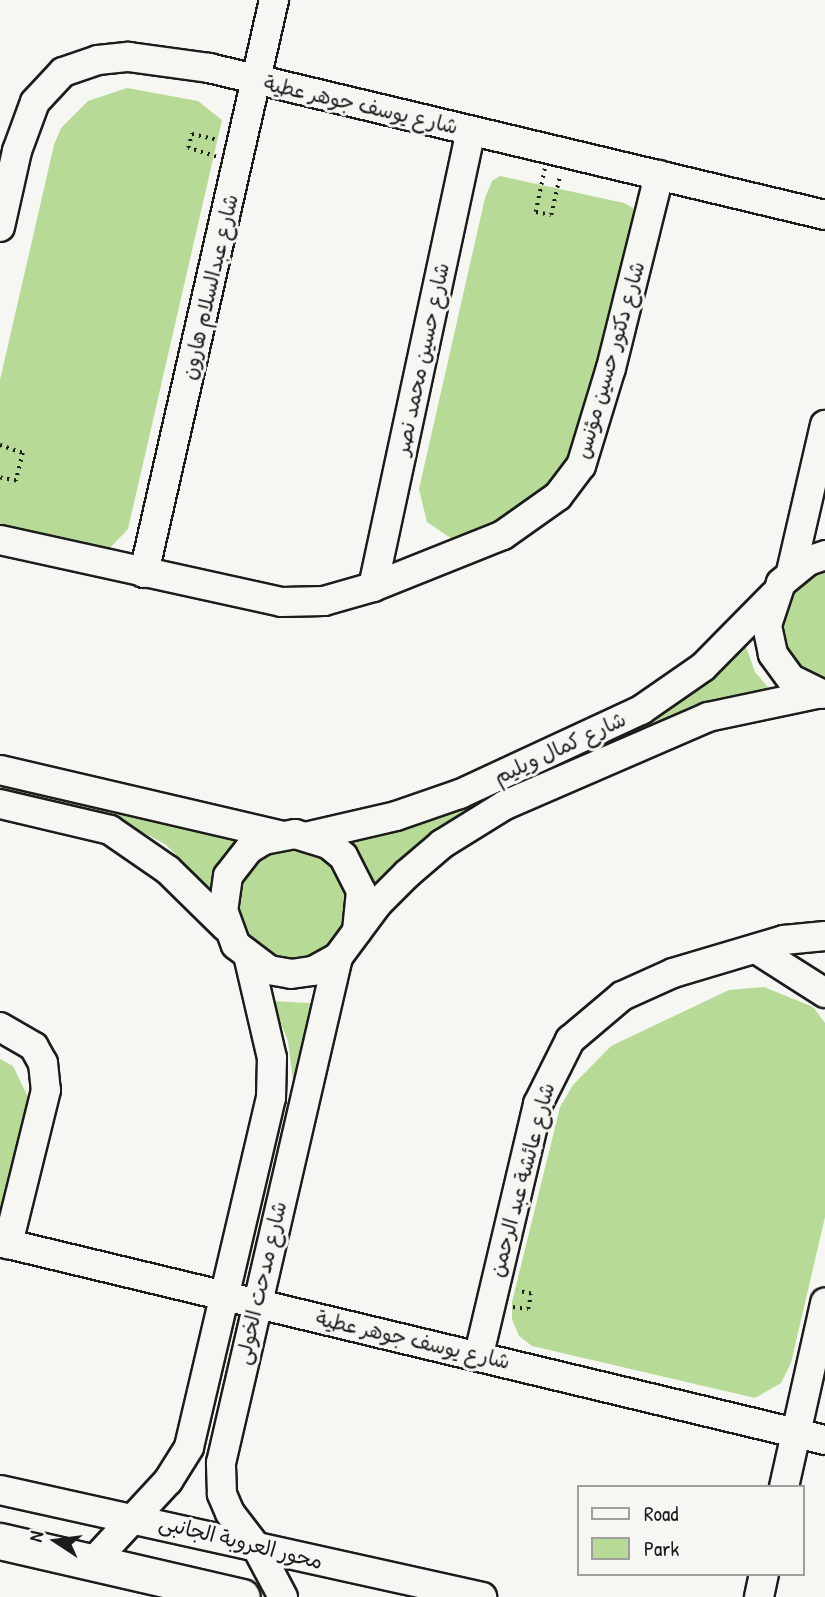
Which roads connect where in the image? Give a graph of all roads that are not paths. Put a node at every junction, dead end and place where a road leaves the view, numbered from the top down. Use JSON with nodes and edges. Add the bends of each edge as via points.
{"nodes":[{"id":1,"x":274,"y":0,"type":"edge"},
{"id":2,"x":257,"y":80,"type":"junction"},
{"id":3,"x":471,"y":131,"type":"junction"},
{"id":4,"x":659,"y":176,"type":"junction"},
{"id":5,"x":816,"y":214,"type":"edge"},
{"id":6,"x":0,"y":227,"type":"edge"},
{"id":7,"x":825,"y":425,"type":"edge"},
{"id":8,"x":0,"y":541,"type":"edge"},
{"id":9,"x":825,"y":555,"type":"edge"},
{"id":10,"x":791,"y":572,"type":"junction"},
{"id":11,"x":144,"y":573,"type":"junction"},
{"id":12,"x":373,"y":587,"type":"junction"},
{"id":13,"x":773,"y":596,"type":"junction"},
{"id":14,"x":821,"y":694,"type":"edge"},
{"id":15,"x":0,"y":771,"type":"edge"},
{"id":16,"x":0,"y":804,"type":"edge"},
{"id":17,"x":280,"y":835,"type":"junction"},
{"id":18,"x":310,"y":836,"type":"junction"},
{"id":19,"x":226,"y":927,"type":"junction"},
{"id":20,"x":356,"y":931,"type":"junction"},
{"id":21,"x":825,"y":936,"type":"edge"},
{"id":22,"x":755,"y":948,"type":"junction"},
{"id":23,"x":338,"y":957,"type":"junction"},
{"id":24,"x":249,"y":959,"type":"junction"},
{"id":25,"x":825,"y":991,"type":"edge"},
{"id":26,"x":0,"y":1027,"type":"edge"},
{"id":27,"x":4,"y":1243,"type":"edge"},
{"id":28,"x":226,"y":1296,"type":"junction"},
{"id":29,"x":825,"y":1303,"type":"edge"},
{"id":30,"x":256,"y":1304,"type":"junction"},
{"id":31,"x":479,"y":1354,"type":"junction"},
{"id":32,"x":796,"y":1434,"type":"junction"},
{"id":33,"x":825,"y":1440,"type":"edge"},
{"id":34,"x":784,"y":1485,"type":"edge"},
{"id":35,"x":0,"y":1490,"type":"edge"},
{"id":36,"x":133,"y":1516,"type":"junction"},
{"id":37,"x":0,"y":1541,"type":"edge"},
{"id":38,"x":257,"y":1548,"type":"junction"},
{"id":39,"x":92,"y":1563,"type":"junction"},
{"id":40,"x":764,"y":1576,"type":"edge"},
{"id":41,"x":242,"y":1597,"type":"edge"},
{"id":42,"x":282,"y":1597,"type":"edge"},
{"id":43,"x":482,"y":1597,"type":"edge"},
{"id":44,"x":759,"y":1597,"type":"edge"}],
"edges":[{"from":1,"to":2,"type":"street","name":"شارع عبدالسلام هارون"},
{"from":2,"to":3,"type":"street","name":"شارع يوسف جوهر عطية"},
{"from":2,"to":6,"type":"street","name":"شارع يوسف جوهر عطية","via":[[129,57],[98,60],[63,72],[35,102],[17,151]]},
{"from":2,"to":11,"type":"street","name":"شارع عبدالسلام هارون"},
{"from":3,"to":4,"type":"street","name":"شارع يوسف جوهر عطية"},
{"from":3,"to":12,"type":"street","name":"شارع حسين محمد نصر"},
{"from":4,"to":5,"type":"street","name":"شارع يوسف جوهر عطية"},
{"from":4,"to":12,"type":"street","name":"شارع دكتور حسين مؤنس","via":[[611,368],[581,466],[558,496],[503,535]]},
{"from":7,"to":10,"type":"street"},
{"from":8,"to":11,"type":"street","name":"شارع دكتور حسين مؤنس"},
{"from":9,"to":10,"type":"street"},
{"from":10,"to":13,"type":"street","name":"شارع كمال ويليم"},
{"from":11,"to":12,"type":"street","name":"شارع دكتور حسين مؤنس","via":[[282,602],[324,601]]},
{"from":13,"to":14,"type":"street","via":[[767,625],[773,654],[790,679]]},
{"from":13,"to":18,"type":"street","name":"شارع كمال ويليم","via":[[703,667],[641,710],[460,794],[396,816]]},
{"from":14,"to":20,"type":"street","name":"شارع كمال ويليم","via":[[708,717],[505,805],[416,867]]},
{"from":15,"to":17,"type":"street"},
{"from":16,"to":19,"type":"street","via":[[110,830],[168,870]]},
{"from":17,"to":18,"type":"street"},
{"from":17,"to":19,"type":"street","via":[[249,849],[233,869],[223,893]]},
{"from":18,"to":20,"type":"street","via":[[343,856],[355,873],[361,891]]},
{"from":19,"to":24,"type":"street"},
{"from":20,"to":23,"type":"street"},
{"from":21,"to":22,"type":"street","name":"شارع عائشة عبد الرحمن"},
{"from":22,"to":25,"type":"street"},
{"from":22,"to":31,"type":"street","name":"شارع عائشة عبد الرحمن","via":[[719,957],[622,996],[570,1040],[538,1104]]},
{"from":23,"to":24,"type":"street","via":[[313,971],[290,974]]},
{"from":23,"to":30,"type":"street","name":"شارع مدحت الخولى"},
{"from":24,"to":28,"type":"street","name":"شارع مدحت الخولى","via":[[272,1058],[272,1088]]},
{"from":26,"to":27,"type":"street","via":[[34,1047],[43,1063],[46,1090]]},
{"from":27,"to":28,"type":"street","name":"شارع يوسف جوهر عطية"},
{"from":28,"to":30,"type":"street","name":"شارع يوسف جوهر عطية"},
{"from":28,"to":36,"type":"street","name":"شارع مدحت الخولى","via":[[182,1464]]},
{"from":29,"to":32,"type":"street"},
{"from":30,"to":31,"type":"street","name":"شارع يوسف جوهر عطية"},
{"from":30,"to":38,"type":"street","name":"شارع مدحت الخولى","via":[[220,1480],[230,1513]]},
{"from":31,"to":32,"type":"street","name":"شارع يوسف جوهر عطية"},
{"from":32,"to":33,"type":"street","name":"شارع يوسف جوهر عطية"},
{"from":32,"to":34,"type":"street"},
{"from":35,"to":36,"type":"street","name":"محور العروبة الجانبى"},
{"from":36,"to":38,"type":"street","name":"محور العروبة الجانبى"},
{"from":36,"to":39,"type":"street","name":"شارع مدحت الخولى"},
{"from":37,"to":39,"type":"main road"},
{"from":38,"to":42,"type":"street","name":"شارع مدحت الخولى"},
{"from":38,"to":43,"type":"street","name":"محور العروبة الجانبى"},
{"from":39,"to":41,"type":"main road"},
{"from":40,"to":44,"type":"street"}]}
